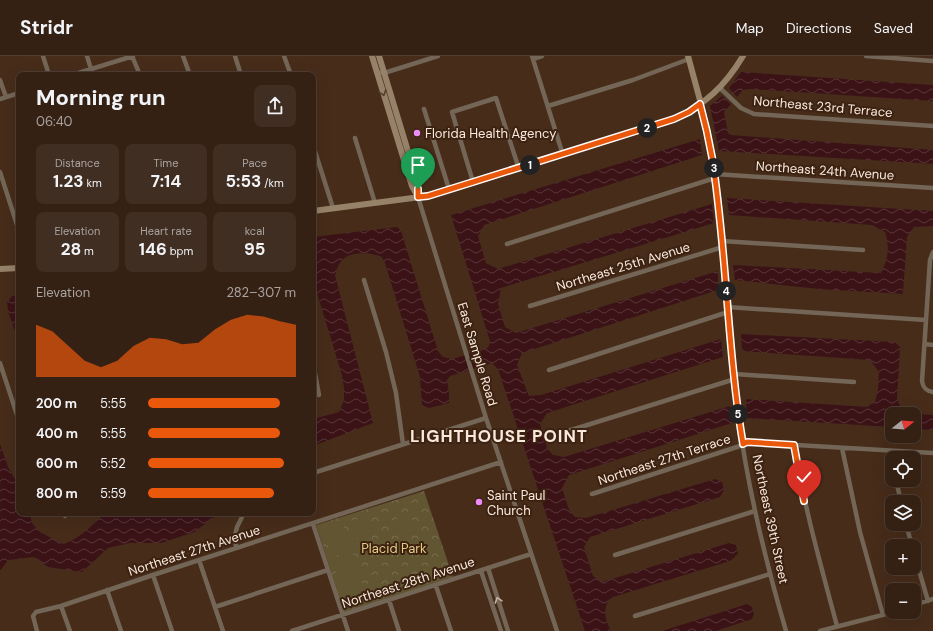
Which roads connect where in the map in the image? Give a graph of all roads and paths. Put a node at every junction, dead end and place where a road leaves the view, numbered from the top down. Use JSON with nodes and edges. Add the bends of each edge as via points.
{"nodes":[{"id":1,"x":43,"y":56,"type":"edge"},
{"id":2,"x":87,"y":56,"type":"edge"},
{"id":3,"x":132,"y":56,"type":"edge"},
{"id":4,"x":183,"y":56,"type":"edge"},
{"id":5,"x":234,"y":56,"type":"edge"},
{"id":6,"x":284,"y":56,"type":"edge"},
{"id":7,"x":372,"y":56,"type":"edge"},
{"id":8,"x":379,"y":56,"type":"edge"},
{"id":9,"x":438,"y":56,"type":"edge"},
{"id":10,"x":542,"y":56,"type":"edge"},
{"id":11,"x":743,"y":56,"type":"edge"},
{"id":12,"x":866,"y":56,"type":"edge"},
{"id":13,"x":533,"y":57,"type":"edge"},
{"id":14,"x":688,"y":58,"type":"edge"},
{"id":15,"x":933,"y":61,"type":"edge"},
{"id":16,"x":90,"y":71,"type":"edge"},
{"id":17,"x":48,"y":72,"type":"edge"},
{"id":18,"x":139,"y":72,"type":"edge"},
{"id":19,"x":189,"y":72,"type":"edge"},
{"id":20,"x":240,"y":72,"type":"edge"},
{"id":21,"x":290,"y":72,"type":"edge"},
{"id":22,"x":377,"y":73,"type":"junction"},
{"id":23,"x":384,"y":73,"type":"junction"},
{"id":24,"x":0,"y":80,"type":"edge"},
{"id":25,"x":722,"y":90,"type":"junction"},
{"id":26,"x":16,"y":94,"type":"edge"},
{"id":27,"x":6,"y":97,"type":"junction"},
{"id":28,"x":0,"y":99,"type":"edge"},
{"id":29,"x":700,"y":104,"type":"junction"},
{"id":30,"x":548,"y":106,"type":"junction"},
{"id":31,"x":424,"y":109,"type":"dead end"},
{"id":32,"x":933,"y":126,"type":"edge"},
{"id":33,"x":356,"y":138,"type":"dead end"},
{"id":34,"x":316,"y":154,"type":"edge"},
{"id":35,"x":410,"y":154,"type":"junction"},
{"id":36,"x":563,"y":155,"type":"junction"},
{"id":37,"x":403,"y":157,"type":"junction"},
{"id":38,"x":519,"y":168,"type":"junction"},
{"id":39,"x":0,"y":172,"type":"edge"},
{"id":40,"x":715,"y":176,"type":"junction"},
{"id":41,"x":473,"y":182,"type":"junction"},
{"id":42,"x":933,"y":188,"type":"edge"},
{"id":43,"x":449,"y":189,"type":"junction"},
{"id":44,"x":418,"y":197,"type":"junction"},
{"id":45,"x":375,"y":202,"type":"junction"},
{"id":46,"x":333,"y":208,"type":"junction"},
{"id":47,"x":316,"y":211,"type":"edge"},
{"id":48,"x":16,"y":222,"type":"edge"},
{"id":49,"x":722,"y":241,"type":"junction"},
{"id":50,"x":507,"y":244,"type":"dead end"},
{"id":51,"x":723,"y":247,"type":"junction"},
{"id":52,"x":863,"y":250,"type":"dead end"},
{"id":53,"x":933,"y":252,"type":"edge"},
{"id":54,"x":16,"y":268,"type":"edge"},
{"id":55,"x":0,"y":269,"type":"edge"},
{"id":56,"x":364,"y":280,"type":"dead end"},
{"id":57,"x":930,"y":296,"type":"edge"},
{"id":58,"x":530,"y":306,"type":"dead end"},
{"id":59,"x":728,"y":309,"type":"junction"},
{"id":60,"x":926,"y":320,"type":"junction"},
{"id":61,"x":924,"y":344,"type":"junction"},
{"id":62,"x":933,"y":345,"type":"edge"},
{"id":63,"x":0,"y":363,"type":"edge"},
{"id":64,"x":549,"y":370,"type":"dead end"},
{"id":65,"x":734,"y":377,"type":"junction"},
{"id":66,"x":316,"y":379,"type":"edge"},
{"id":67,"x":854,"y":382,"type":"dead end"},
{"id":68,"x":933,"y":392,"type":"edge"},
{"id":69,"x":319,"y":395,"type":"dead end"},
{"id":70,"x":16,"y":412,"type":"edge"},
{"id":71,"x":486,"y":418,"type":"junction"},
{"id":72,"x":568,"y":431,"type":"dead end"},
{"id":73,"x":403,"y":444,"type":"junction"},
{"id":74,"x":743,"y":444,"type":"junction"},
{"id":75,"x":794,"y":445,"type":"junction"},
{"id":76,"x":842,"y":448,"type":"junction"},
{"id":77,"x":890,"y":451,"type":"edge"},
{"id":78,"x":921,"y":453,"type":"edge"},
{"id":79,"x":933,"y":454,"type":"edge"},
{"id":80,"x":501,"y":462,"type":"junction"},
{"id":81,"x":316,"y":472,"type":"edge"},
{"id":82,"x":592,"y":494,"type":"dead end"},
{"id":83,"x":755,"y":511,"type":"junction"},
{"id":84,"x":242,"y":516,"type":"edge"},
{"id":85,"x":313,"y":524,"type":"junction"},
{"id":86,"x":236,"y":548,"type":"junction"},
{"id":87,"x":532,"y":554,"type":"junction"},
{"id":88,"x":615,"y":555,"type":"dead end"},
{"id":89,"x":199,"y":560,"type":"junction"},
{"id":90,"x":488,"y":568,"type":"junction"},
{"id":91,"x":328,"y":570,"type":"junction"},
{"id":92,"x":481,"y":570,"type":"junction"},
{"id":93,"x":153,"y":574,"type":"junction"},
{"id":94,"x":770,"y":574,"type":"junction"},
{"id":95,"x":921,"y":574,"type":"edge"},
{"id":96,"x":436,"y":586,"type":"junction"},
{"id":97,"x":107,"y":590,"type":"junction"},
{"id":98,"x":389,"y":600,"type":"junction"},
{"id":99,"x":930,"y":600,"type":"edge"},
{"id":100,"x":61,"y":606,"type":"junction"},
{"id":101,"x":215,"y":607,"type":"junction"},
{"id":102,"x":342,"y":615,"type":"junction"},
{"id":103,"x":883,"y":615,"type":"joint"},
{"id":104,"x":635,"y":616,"type":"dead end"},
{"id":105,"x":837,"y":626,"type":"junction"},
{"id":106,"x":37,"y":631,"type":"edge"},
{"id":107,"x":70,"y":631,"type":"edge"},
{"id":108,"x":121,"y":631,"type":"edge"},
{"id":109,"x":172,"y":631,"type":"edge"},
{"id":110,"x":223,"y":631,"type":"edge"},
{"id":111,"x":295,"y":631,"type":"edge"},
{"id":112,"x":348,"y":631,"type":"edge"},
{"id":113,"x":399,"y":631,"type":"edge"},
{"id":114,"x":451,"y":631,"type":"edge"},
{"id":115,"x":501,"y":631,"type":"edge"},
{"id":116,"x":508,"y":631,"type":"edge"},
{"id":117,"x":557,"y":631,"type":"edge"},
{"id":118,"x":786,"y":631,"type":"edge"},
{"id":119,"x":820,"y":631,"type":"edge"}],
"edges":[{"from":1,"to":17,"type":"street"},
{"from":2,"to":16,"type":"street"},
{"from":3,"to":16,"type":"street"},
{"from":3,"to":18,"type":"street"},
{"from":4,"to":19,"type":"street"},
{"from":5,"to":20,"type":"street"},
{"from":6,"to":21,"type":"street"},
{"from":7,"to":22,"type":"street","name":"East Sample Road"},
{"from":8,"to":23,"type":"street","name":"East Sample Road"},
{"from":9,"to":23,"type":"street"},
{"from":10,"to":13,"type":"street"},
{"from":11,"to":25,"type":"street"},
{"from":12,"to":15,"type":"street"},
{"from":13,"to":30,"type":"street"},
{"from":14,"to":29,"type":"street","name":"Northeast 39th Street"},
{"from":14,"to":30,"type":"street","via":[[646,75]]},
{"from":22,"to":23,"type":"street"},
{"from":22,"to":37,"type":"street","name":"East Sample Road","one_way":true},
{"from":23,"to":35,"type":"street","name":"East Sample Road"},
{"from":24,"to":27,"type":"street"},
{"from":25,"to":29,"type":"street"},
{"from":25,"to":32,"type":"street","name":"Northeast 23rd Terrace","via":[[734,102],[754,114]]},
{"from":26,"to":27,"type":"street"},
{"from":27,"to":28,"type":"street"},
{"from":29,"to":36,"type":"street","via":[[674,119]]},
{"from":29,"to":40,"type":"street","name":"Northeast 39th Street"},
{"from":30,"to":36,"type":"street"},
{"from":31,"to":43,"type":"street"},
{"from":33,"to":45,"type":"street"},
{"from":34,"to":46,"type":"street"},
{"from":35,"to":37,"type":"street"},
{"from":35,"to":44,"type":"street","name":"East Sample Road","via":[[418,184]]},
{"from":36,"to":38,"type":"street"},
{"from":37,"to":44,"type":"street","name":"East Sample Road"},
{"from":38,"to":41,"type":"street"},
{"from":38,"to":41,"type":"street","via":[[496,98],[452,112]]},
{"from":39,"to":48,"type":"street"},
{"from":40,"to":42,"type":"street","name":"Northeast 24th Avenue"},
{"from":40,"to":49,"type":"street","name":"Northeast 39th Street"},
{"from":40,"to":50,"type":"street","name":"Northeast 24th Avenue"},
{"from":41,"to":43,"type":"street"},
{"from":43,"to":44,"type":"street"},
{"from":44,"to":45,"type":"street"},
{"from":44,"to":71,"type":"street","name":"East Sample Road"},
{"from":45,"to":46,"type":"street"},
{"from":46,"to":47,"type":"street"},
{"from":49,"to":51,"type":"street","name":"Northeast 39th Street"},
{"from":49,"to":52,"type":"street"},
{"from":51,"to":58,"type":"street","name":"Northeast 25th Avenue"},
{"from":51,"to":59,"type":"street","name":"Northeast 39th Street"},
{"from":53,"to":57,"type":"street","via":[[930,260]]},
{"from":54,"to":55,"type":"street"},
{"from":56,"to":73,"type":"street","via":[[396,393]]},
{"from":57,"to":60,"type":"street"},
{"from":59,"to":60,"type":"street"},
{"from":59,"to":64,"type":"street"},
{"from":59,"to":65,"type":"street","name":"Northeast 39th Street"},
{"from":60,"to":61,"type":"street"},
{"from":61,"to":62,"type":"street"},
{"from":61,"to":68,"type":"street","via":[[922,381],[924,388]]},
{"from":63,"to":70,"type":"street"},
{"from":65,"to":67,"type":"street"},
{"from":65,"to":72,"type":"street"},
{"from":65,"to":74,"type":"street","name":"Northeast 39th Street"},
{"from":66,"to":69,"type":"street"},
{"from":71,"to":73,"type":"street"},
{"from":71,"to":80,"type":"street","name":"East Sample Road"},
{"from":73,"to":81,"type":"street"},
{"from":74,"to":75,"type":"street","name":"Northeast 27th Terrace","via":[[747,442]]},
{"from":74,"to":82,"type":"street","name":"Northeast 27th Terrace"},
{"from":74,"to":83,"type":"street","name":"Northeast 39th Street"},
{"from":75,"to":76,"type":"street","name":"Northeast 27th Terrace"},
{"from":75,"to":105,"type":"street","via":[[813,539]]},
{"from":76,"to":77,"type":"street","name":"Northeast 27th Terrace"},
{"from":76,"to":103,"type":"street","via":[[860,532]]},
{"from":78,"to":79,"type":"street","name":"Northeast 27th Terrace"},
{"from":80,"to":85,"type":"street","name":"Northeast 27th Avenue"},
{"from":80,"to":87,"type":"street","name":"East Sample Road"},
{"from":83,"to":88,"type":"street"},
{"from":83,"to":94,"type":"street","name":"Northeast 39th Street"},
{"from":84,"to":86,"type":"street","via":[[235,535]]},
{"from":85,"to":86,"type":"street","name":"Northeast 27th Avenue"},
{"from":85,"to":91,"type":"street"},
{"from":86,"to":89,"type":"street","name":"Northeast 27th Avenue"},
{"from":87,"to":90,"type":"street","name":"Northeast 28th Avenue"},
{"from":87,"to":117,"type":"street","name":"East Sample Road"},
{"from":89,"to":93,"type":"street","name":"Northeast 27th Avenue"},
{"from":89,"to":101,"type":"street"},
{"from":90,"to":92,"type":"street","name":"Northeast 28th Avenue"},
{"from":116,"to":90,"type":"street","one_way":true},
{"from":91,"to":101,"type":"street"},
{"from":91,"to":102,"type":"street"},
{"from":92,"to":96,"type":"street","name":"Northeast 28th Avenue"},
{"from":92,"to":115,"type":"street"},
{"from":93,"to":97,"type":"street","name":"Northeast 27th Avenue"},
{"from":93,"to":109,"type":"street"},
{"from":94,"to":104,"type":"street"},
{"from":94,"to":118,"type":"street","name":"Northeast 39th Street"},
{"from":95,"to":99,"type":"street"},
{"from":96,"to":98,"type":"street","name":"Northeast 28th Avenue"},
{"from":96,"to":114,"type":"street"},
{"from":97,"to":100,"type":"street","name":"Northeast 27th Avenue"},
{"from":97,"to":108,"type":"street"},
{"from":98,"to":102,"type":"street","name":"Northeast 28th Avenue"},
{"from":98,"to":113,"type":"street"},
{"from":100,"to":106,"type":"street","name":"Northeast 27th Avenue","via":[[36,612],[33,616]]},
{"from":100,"to":107,"type":"street"},
{"from":101,"to":110,"type":"street"},
{"from":102,"to":111,"type":"street","name":"Northeast 28th Avenue"},
{"from":102,"to":112,"type":"street"},
{"from":103,"to":105,"type":"street"},
{"from":105,"to":119,"type":"street"}]}
